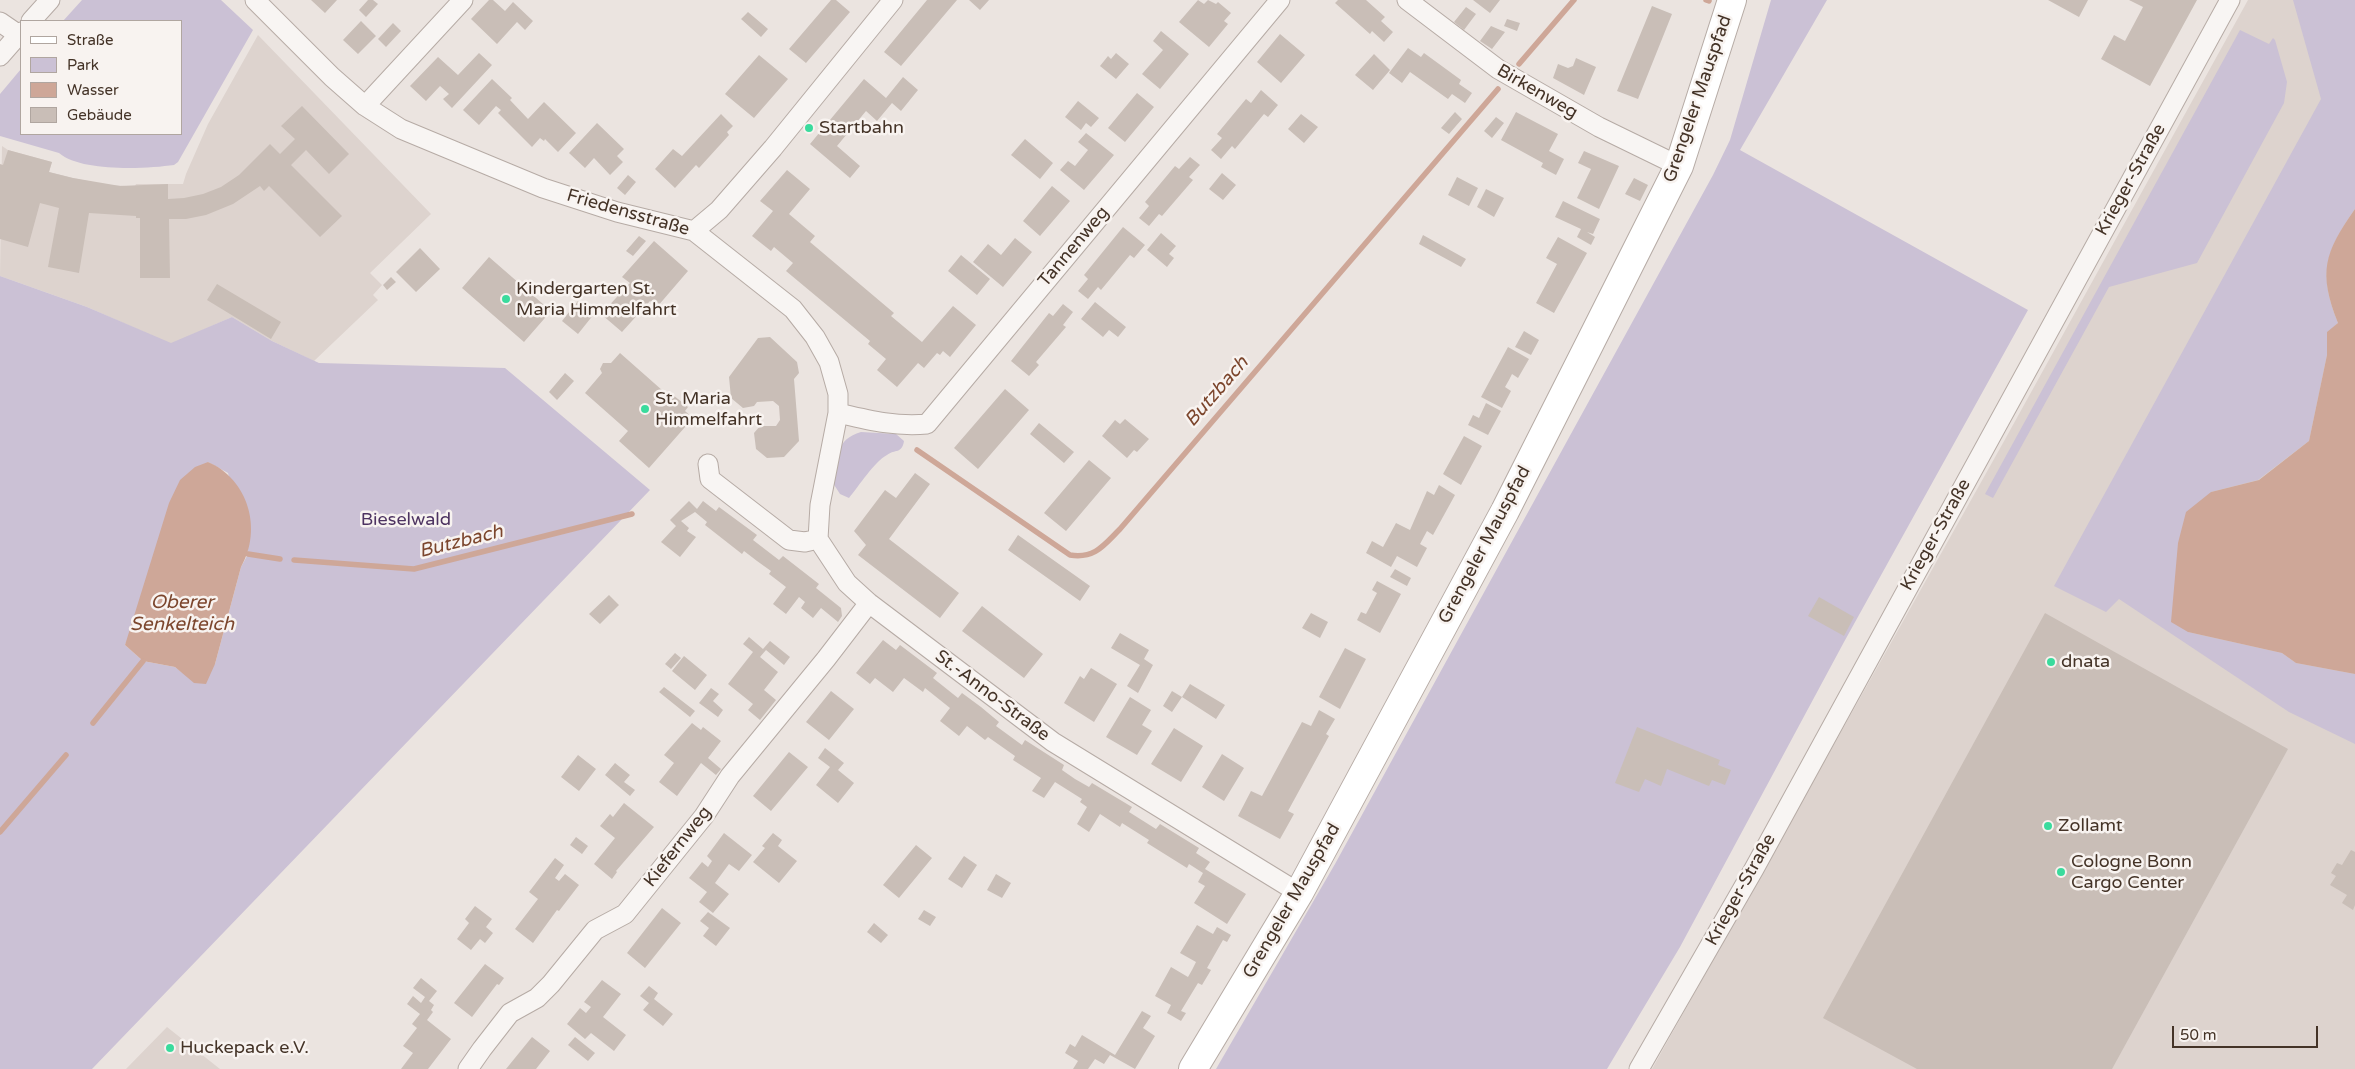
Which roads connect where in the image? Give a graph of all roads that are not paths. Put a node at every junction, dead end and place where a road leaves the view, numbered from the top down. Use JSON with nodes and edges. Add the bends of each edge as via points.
{"nodes":[{"id":1,"x":50,"y":0,"type":"edge"},
{"id":2,"x":256,"y":0,"type":"edge"},
{"id":3,"x":463,"y":0,"type":"edge"},
{"id":4,"x":894,"y":0,"type":"edge"},
{"id":5,"x":1280,"y":0,"type":"edge"},
{"id":6,"x":1407,"y":0,"type":"edge"},
{"id":7,"x":1732,"y":0,"type":"edge"},
{"id":8,"x":2230,"y":0,"type":"edge"},
{"id":9,"x":32,"y":20,"type":"edge"},
{"id":10,"x":0,"y":22,"type":"edge"},
{"id":11,"x":20,"y":28,"type":"edge"},
{"id":12,"x":20,"y":34,"type":"edge"},
{"id":13,"x":0,"y":56,"type":"edge"},
{"id":14,"x":365,"y":106,"type":"junction"},
{"id":15,"x":1678,"y":166,"type":"junction"},
{"id":16,"x":694,"y":231,"type":"junction"},
{"id":17,"x":838,"y":413,"type":"junction"},
{"id":18,"x":709,"y":471,"type":"dead end"},
{"id":19,"x":818,"y":539,"type":"junction"},
{"id":20,"x":869,"y":603,"type":"junction"},
{"id":21,"x":1299,"y":893,"type":"junction"},
{"id":22,"x":468,"y":1069,"type":"edge"},
{"id":23,"x":1193,"y":1069,"type":"edge"},
{"id":24,"x":1639,"y":1069,"type":"edge"}],
"edges":[{"from":1,"to":9,"type":"street"},
{"from":2,"to":14,"type":"street","name":"Friedensstraße"},
{"from":3,"to":14,"type":"street"},
{"from":4,"to":16,"type":"street","via":[[803,113],[719,210]]},
{"from":5,"to":17,"type":"street","name":"Tannenweg","via":[[927,424],[879,423]]},
{"from":6,"to":15,"type":"street","name":"Birkenweg","via":[[1505,74],[1599,127]]},
{"from":7,"to":15,"type":"main road","name":"Grengeler Mauspfad"},
{"from":8,"to":24,"type":"street","name":"Krieger-Straße","via":[[1754,869]]},
{"from":10,"to":11,"type":"street"},
{"from":12,"to":13,"type":"street"},
{"from":14,"to":16,"type":"street","name":"Friedensstraße","via":[[401,129],[543,188],[616,212]]},
{"from":15,"to":21,"type":"main road","name":"Grengeler Mauspfad","via":[[1505,511]]},
{"from":16,"to":17,"type":"street","name":"Friedensstraße","via":[[793,309],[829,362],[838,394]]},
{"from":17,"to":19,"type":"street","name":"Friedensstraße","via":[[824,483]]},
{"from":18,"to":19,"type":"street","via":[[789,540],[804,542]]},
{"from":19,"to":20,"type":"street","name":"St.-Anno-Straße","via":[[847,582]]},
{"from":20,"to":21,"type":"street","name":"St.-Anno-Straße","via":[[1053,742]]},
{"from":20,"to":22,"type":"street","name":"Kiefernweg","via":[[730,776],[704,816],[625,914],[595,930],[537,998],[510,1013]]},
{"from":21,"to":23,"type":"main road","name":"Grengeler Mauspfad"}]}
